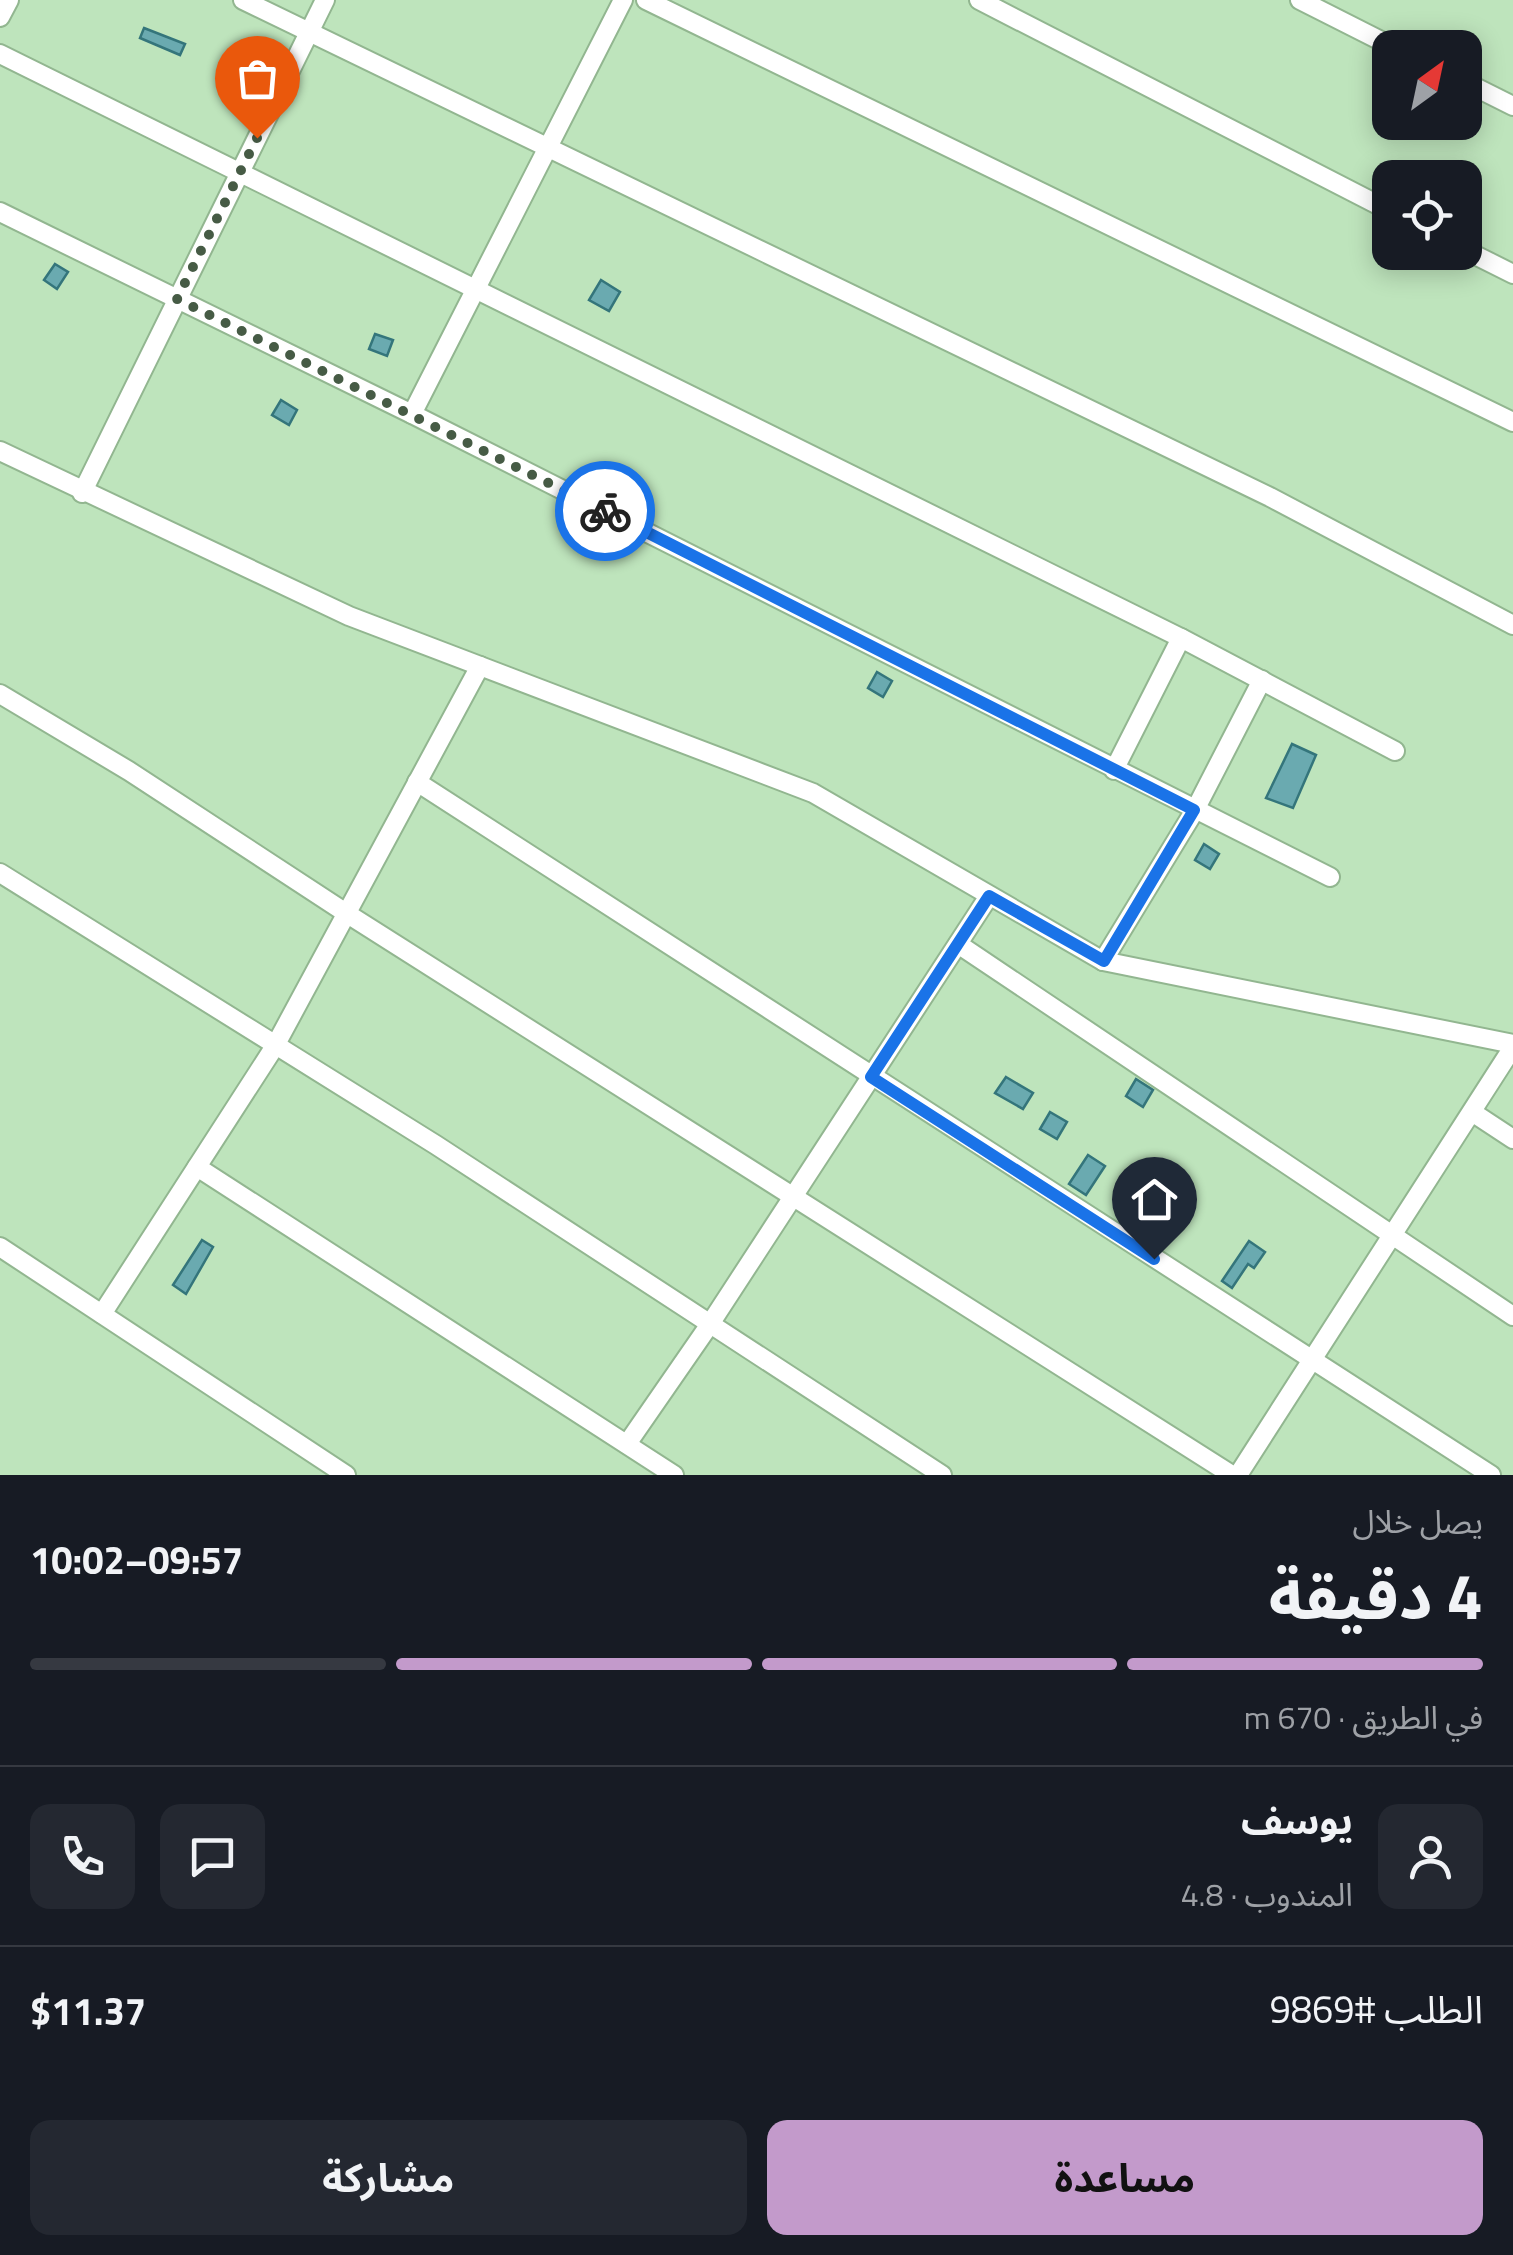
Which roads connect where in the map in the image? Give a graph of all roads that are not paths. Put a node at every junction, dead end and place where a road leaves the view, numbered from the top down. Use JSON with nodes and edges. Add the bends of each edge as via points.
{"nodes":[{"id":1,"x":9,"y":0,"type":"edge"},
{"id":2,"x":242,"y":0,"type":"edge"},
{"id":3,"x":325,"y":0,"type":"edge"},
{"id":4,"x":624,"y":0,"type":"edge"},
{"id":5,"x":646,"y":0,"type":"edge"},
{"id":6,"x":979,"y":0,"type":"edge"},
{"id":7,"x":1300,"y":0,"type":"edge"},
{"id":8,"x":0,"y":17,"type":"edge"},
{"id":9,"x":309,"y":32,"type":"junction"},
{"id":10,"x":1372,"y":36,"type":"edge"},
{"id":11,"x":0,"y":54,"type":"edge"},
{"id":12,"x":1482,"y":90,"type":"edge"},
{"id":13,"x":1513,"y":106,"type":"edge"},
{"id":14,"x":548,"y":148,"type":"junction"},
{"id":15,"x":240,"y":172,"type":"junction"},
{"id":16,"x":1372,"y":202,"type":"edge"},
{"id":17,"x":0,"y":212,"type":"edge"},
{"id":18,"x":1482,"y":258,"type":"edge"},
{"id":19,"x":1513,"y":274,"type":"edge"},
{"id":20,"x":476,"y":289,"type":"junction"},
{"id":21,"x":177,"y":299,"type":"junction"},
{"id":22,"x":412,"y":414,"type":"junction"},
{"id":23,"x":1513,"y":422,"type":"edge"},
{"id":24,"x":0,"y":451,"type":"edge"},
{"id":25,"x":82,"y":492,"type":"junction"},
{"id":26,"x":1513,"y":625,"type":"edge"},
{"id":27,"x":1181,"y":638,"type":"junction"},
{"id":28,"x":480,"y":666,"type":"junction"},
{"id":29,"x":1262,"y":680,"type":"junction"},
{"id":30,"x":0,"y":694,"type":"edge"},
{"id":31,"x":1395,"y":751,"type":"dead end"},
{"id":32,"x":1114,"y":770,"type":"junction"},
{"id":33,"x":417,"y":782,"type":"junction"},
{"id":34,"x":1194,"y":810,"type":"junction"},
{"id":35,"x":0,"y":873,"type":"edge"},
{"id":36,"x":1330,"y":877,"type":"dead end"},
{"id":37,"x":989,"y":896,"type":"junction"},
{"id":38,"x":346,"y":913,"type":"junction"},
{"id":39,"x":958,"y":944,"type":"junction"},
{"id":40,"x":1104,"y":961,"type":"junction"},
{"id":41,"x":275,"y":1046,"type":"junction"},
{"id":42,"x":1513,"y":1046,"type":"edge"},
{"id":43,"x":871,"y":1077,"type":"junction"},
{"id":44,"x":1472,"y":1112,"type":"junction"},
{"id":45,"x":1513,"y":1139,"type":"edge"},
{"id":46,"x":197,"y":1168,"type":"junction"},
{"id":47,"x":793,"y":1196,"type":"junction"},
{"id":48,"x":1393,"y":1234,"type":"junction"},
{"id":49,"x":0,"y":1247,"type":"edge"},
{"id":50,"x":102,"y":1314,"type":"junction"},
{"id":51,"x":1513,"y":1316,"type":"edge"},
{"id":52,"x":710,"y":1324,"type":"junction"},
{"id":53,"x":1312,"y":1360,"type":"junction"},
{"id":54,"x":626,"y":1444,"type":"junction"},
{"id":55,"x":346,"y":1475,"type":"edge"},
{"id":56,"x":674,"y":1475,"type":"edge"},
{"id":57,"x":942,"y":1475,"type":"edge"},
{"id":58,"x":1235,"y":1475,"type":"edge"},
{"id":59,"x":1490,"y":1475,"type":"edge"}],
"edges":[{"from":1,"to":8,"type":"street"},
{"from":2,"to":9,"type":"street"},
{"from":3,"to":9,"type":"street"},
{"from":4,"to":14,"type":"street"},
{"from":5,"to":23,"type":"street"},
{"from":6,"to":16,"type":"street"},
{"from":7,"to":10,"type":"street"},
{"from":9,"to":14,"type":"street"},
{"from":9,"to":15,"type":"street"},
{"from":11,"to":15,"type":"street"},
{"from":12,"to":13,"type":"street"},
{"from":14,"to":20,"type":"street"},
{"from":14,"to":26,"type":"street","via":[[1270,497]]},
{"from":15,"to":20,"type":"street"},
{"from":15,"to":21,"type":"street"},
{"from":17,"to":21,"type":"street"},
{"from":18,"to":19,"type":"street"},
{"from":20,"to":22,"type":"street"},
{"from":20,"to":27,"type":"street"},
{"from":21,"to":22,"type":"street"},
{"from":21,"to":25,"type":"street"},
{"from":22,"to":32,"type":"street"},
{"from":24,"to":25,"type":"street"},
{"from":25,"to":28,"type":"street","via":[[348,616]]},
{"from":27,"to":29,"type":"street"},
{"from":27,"to":32,"type":"street"},
{"from":28,"to":33,"type":"street"},
{"from":28,"to":37,"type":"street","via":[[814,793]]},
{"from":29,"to":31,"type":"street"},
{"from":29,"to":34,"type":"street"},
{"from":30,"to":38,"type":"street"},
{"from":32,"to":34,"type":"street"},
{"from":33,"to":38,"type":"street"},
{"from":33,"to":43,"type":"street"},
{"from":34,"to":36,"type":"street"},
{"from":34,"to":40,"type":"street"},
{"from":35,"to":41,"type":"street"},
{"from":37,"to":39,"type":"street"},
{"from":37,"to":40,"type":"street"},
{"from":38,"to":41,"type":"street"},
{"from":38,"to":47,"type":"street"},
{"from":39,"to":43,"type":"street"},
{"from":39,"to":48,"type":"street"},
{"from":40,"to":42,"type":"street"},
{"from":41,"to":46,"type":"street"},
{"from":41,"to":52,"type":"street"},
{"from":42,"to":44,"type":"street"},
{"from":43,"to":47,"type":"street"},
{"from":43,"to":53,"type":"street"},
{"from":44,"to":45,"type":"street"},
{"from":44,"to":48,"type":"street"},
{"from":46,"to":50,"type":"street"},
{"from":46,"to":54,"type":"street"},
{"from":47,"to":52,"type":"street"},
{"from":47,"to":58,"type":"street"},
{"from":48,"to":51,"type":"street"},
{"from":48,"to":53,"type":"street"},
{"from":49,"to":50,"type":"street"},
{"from":50,"to":55,"type":"street"},
{"from":52,"to":54,"type":"street"},
{"from":52,"to":57,"type":"street"},
{"from":53,"to":58,"type":"street"},
{"from":53,"to":59,"type":"street"},
{"from":54,"to":56,"type":"street"}]}
